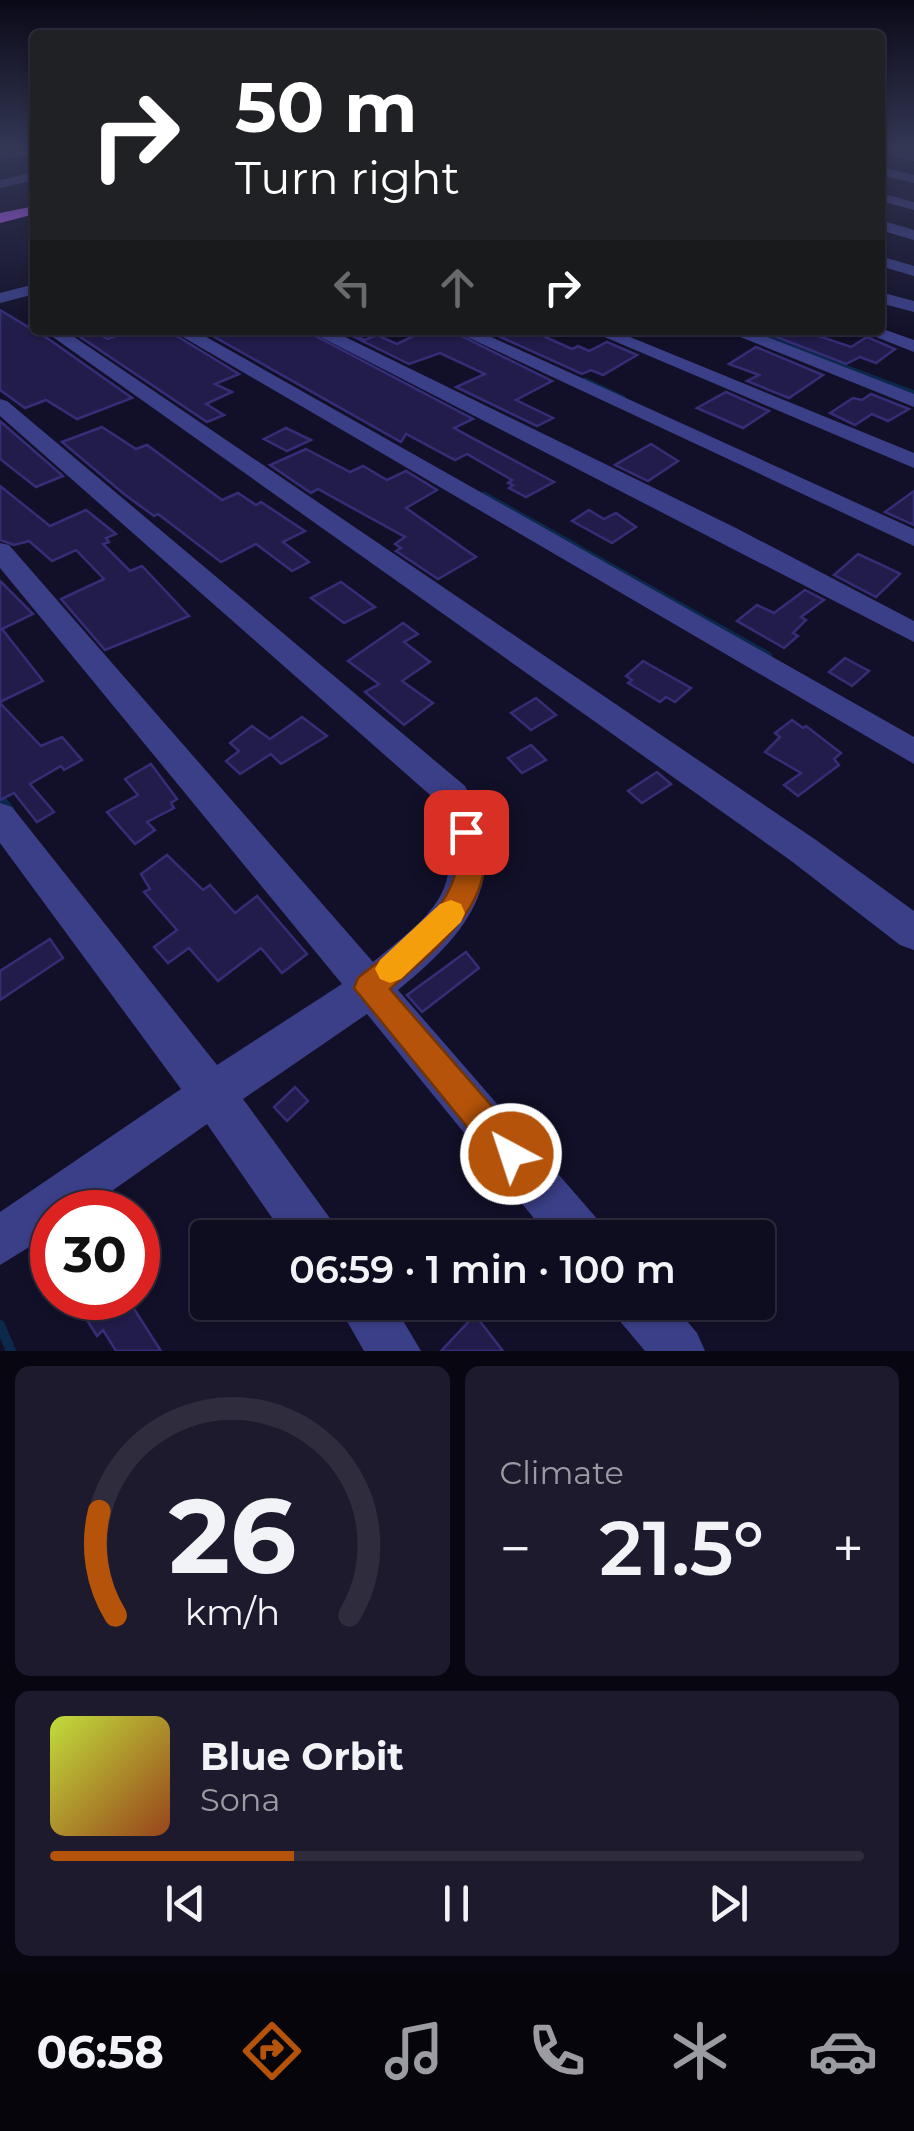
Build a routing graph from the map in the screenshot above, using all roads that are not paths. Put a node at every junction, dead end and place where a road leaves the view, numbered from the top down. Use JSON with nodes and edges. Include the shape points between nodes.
{"nodes":[{"id":1,"x":30,"y":211,"type":"edge"},
{"id":2,"x":0,"y":218,"type":"edge"},
{"id":3,"x":885,"y":226,"type":"edge"},
{"id":4,"x":914,"y":235,"type":"edge"},
{"id":5,"x":885,"y":262,"type":"edge"},
{"id":6,"x":914,"y":271,"type":"edge"},
{"id":7,"x":885,"y":298,"type":"edge"},
{"id":8,"x":914,"y":307,"type":"edge"},
{"id":9,"x":59,"y":335,"type":"edge"},
{"id":10,"x":189,"y":335,"type":"edge"},
{"id":11,"x":326,"y":335,"type":"edge"},
{"id":12,"x":471,"y":335,"type":"edge"},
{"id":13,"x":609,"y":335,"type":"edge"},
{"id":14,"x":745,"y":335,"type":"edge"},
{"id":15,"x":882,"y":335,"type":"edge"},
{"id":16,"x":914,"y":346,"type":"edge"},
{"id":17,"x":914,"y":402,"type":"edge"},
{"id":18,"x":0,"y":406,"type":"edge"},
{"id":19,"x":914,"y":461,"type":"edge"},
{"id":20,"x":914,"y":538,"type":"edge"},
{"id":21,"x":0,"y":551,"type":"edge"},
{"id":22,"x":914,"y":633,"type":"edge"},
{"id":23,"x":914,"y":752,"type":"edge"},
{"id":24,"x":0,"y":817,"type":"edge"},
{"id":25,"x":914,"y":933,"type":"edge"},
{"id":26,"x":369,"y":988,"type":"junction"},
{"id":27,"x":212,"y":1094,"type":"junction"},
{"id":28,"x":301,"y":1220,"type":"edge"},
{"id":29,"x":567,"y":1220,"type":"edge"},
{"id":30,"x":0,"y":1242,"type":"edge"},
{"id":31,"x":374,"y":1320,"type":"edge"},
{"id":32,"x":653,"y":1320,"type":"edge"},
{"id":33,"x":396,"y":1351,"type":"edge"},
{"id":34,"x":679,"y":1351,"type":"edge"}],
"edges":[{"from":1,"to":2,"type":"main road"},
{"from":3,"to":4,"type":"street"},
{"from":5,"to":6,"type":"street"},
{"from":7,"to":8,"type":"street"},
{"from":9,"to":25,"type":"street"},
{"from":10,"to":23,"type":"street"},
{"from":11,"to":22,"type":"street"},
{"from":12,"to":20,"type":"street"},
{"from":13,"to":19,"type":"street"},
{"from":14,"to":17,"type":"street"},
{"from":15,"to":16,"type":"street"},
{"from":18,"to":26,"type":"street","via":[[453,796],[470,867],[460,900]]},
{"from":21,"to":26,"type":"street"},
{"from":24,"to":27,"type":"street"},
{"from":26,"to":27,"type":"street"},
{"from":26,"to":29,"type":"street"},
{"from":27,"to":28,"type":"street"},
{"from":27,"to":30,"type":"street"},
{"from":31,"to":33,"type":"street"},
{"from":32,"to":34,"type":"street"}]}
